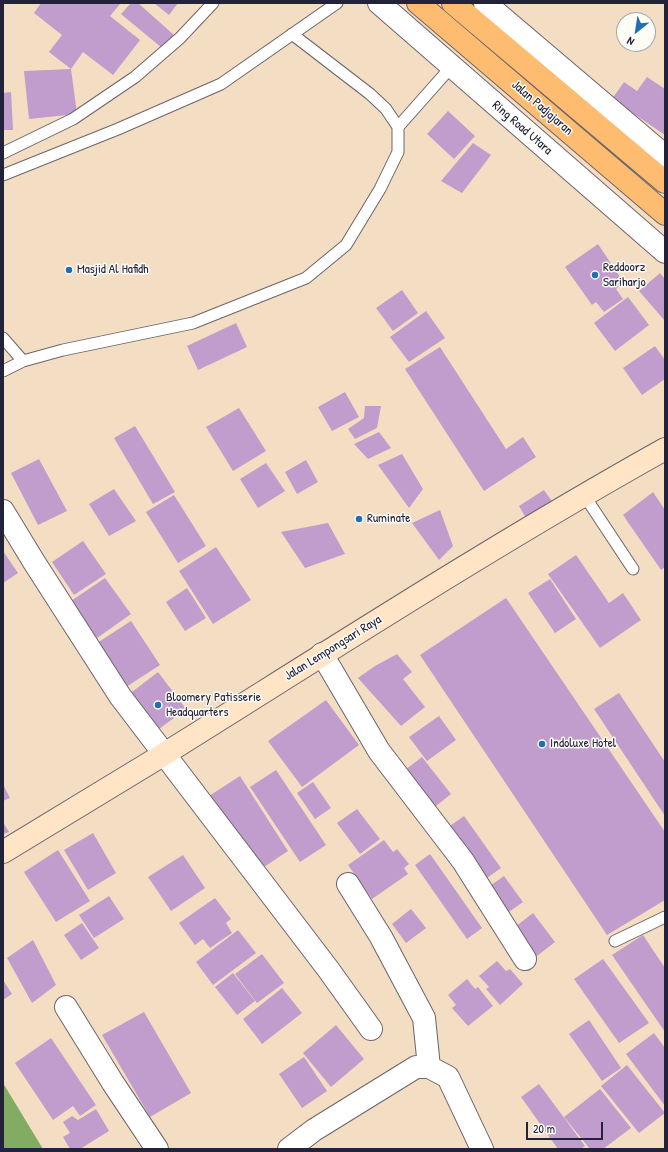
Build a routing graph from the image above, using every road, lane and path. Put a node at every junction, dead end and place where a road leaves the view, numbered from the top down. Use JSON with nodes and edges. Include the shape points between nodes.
{"nodes":[{"id":1,"x":213,"y":3,"type":"edge"},
{"id":2,"x":336,"y":3,"type":"edge"},
{"id":3,"x":379,"y":3,"type":"edge"},
{"id":4,"x":418,"y":3,"type":"edge"},
{"id":5,"x":453,"y":3,"type":"edge"},
{"id":6,"x":486,"y":3,"type":"edge"},
{"id":7,"x":292,"y":34,"type":"junction"},
{"id":8,"x":452,"y":66,"type":"junction"},
{"id":9,"x":398,"y":128,"type":"junction"},
{"id":10,"x":3,"y":153,"type":"edge"},
{"id":11,"x":665,"y":156,"type":"edge"},
{"id":12,"x":3,"y":175,"type":"edge"},
{"id":13,"x":665,"y":182,"type":"edge"},
{"id":14,"x":665,"y":214,"type":"edge"},
{"id":15,"x":665,"y":252,"type":"edge"},
{"id":16,"x":3,"y":338,"type":"edge"},
{"id":17,"x":23,"y":362,"type":"junction"},
{"id":18,"x":3,"y":371,"type":"edge"},
{"id":19,"x":665,"y":450,"type":"edge"},
{"id":20,"x":584,"y":494,"type":"junction"},
{"id":21,"x":3,"y":511,"type":"edge"},
{"id":22,"x":633,"y":569,"type":"dead end"},
{"id":23,"x":322,"y":654,"type":"junction"},
{"id":24,"x":164,"y":754,"type":"junction"},
{"id":25,"x":3,"y":852,"type":"edge"},
{"id":26,"x":348,"y":884,"type":"dead end"},
{"id":27,"x":665,"y":917,"type":"edge"},
{"id":28,"x":615,"y":941,"type":"dead end"},
{"id":29,"x":525,"y":960,"type":"dead end"},
{"id":30,"x":66,"y":1007,"type":"dead end"},
{"id":31,"x":371,"y":1028,"type":"dead end"},
{"id":32,"x":429,"y":1067,"type":"junction"},
{"id":33,"x":157,"y":1149,"type":"edge"},
{"id":34,"x":289,"y":1149,"type":"edge"},
{"id":35,"x":482,"y":1149,"type":"edge"}],
"edges":[{"from":1,"to":10,"type":"lane","via":[[180,38],[135,77],[73,119]]},
{"from":2,"to":7,"type":"lane"},
{"from":3,"to":8,"type":"street","name":"Ring Road Utara"},
{"from":4,"to":14,"type":"highway","name":"Jalan Padjajaran"},
{"from":5,"to":13,"type":"highway","name":"Jalan Padjajaran"},
{"from":6,"to":11,"type":"street"},
{"from":7,"to":9,"type":"lane","via":[[370,94],[386,109]]},
{"from":7,"to":12,"type":"lane","via":[[221,84]]},
{"from":8,"to":9,"type":"lane"},
{"from":8,"to":15,"type":"street","name":"Ring Road Utara"},
{"from":9,"to":17,"type":"lane","via":[[398,152],[380,189],[346,245],[306,278],[192,323],[63,350]]},
{"from":16,"to":17,"type":"lane"},
{"from":17,"to":18,"type":"lane"},
{"from":19,"to":20,"type":"main road","name":"Jalan Lempongsari Raya"},
{"from":20,"to":22,"type":"lane"},
{"from":20,"to":23,"type":"main road","name":"Jalan Lempongsari Raya"},
{"from":21,"to":24,"type":"street","via":[[120,696]]},
{"from":23,"to":24,"type":"main road","name":"Jalan Lempongsari Raya"},
{"from":23,"to":29,"type":"street","via":[[379,751],[463,861]]},
{"from":24,"to":25,"type":"main road","name":"Jalan Lempongsari Raya"},
{"from":24,"to":31,"type":"street"},
{"from":26,"to":32,"type":"street","via":[[381,936],[424,1018]]},
{"from":27,"to":28,"type":"lane"},
{"from":30,"to":33,"type":"street"},
{"from":32,"to":34,"type":"street","via":[[416,1067],[314,1130]]},
{"from":32,"to":35,"type":"street","via":[[448,1077]]}]}
